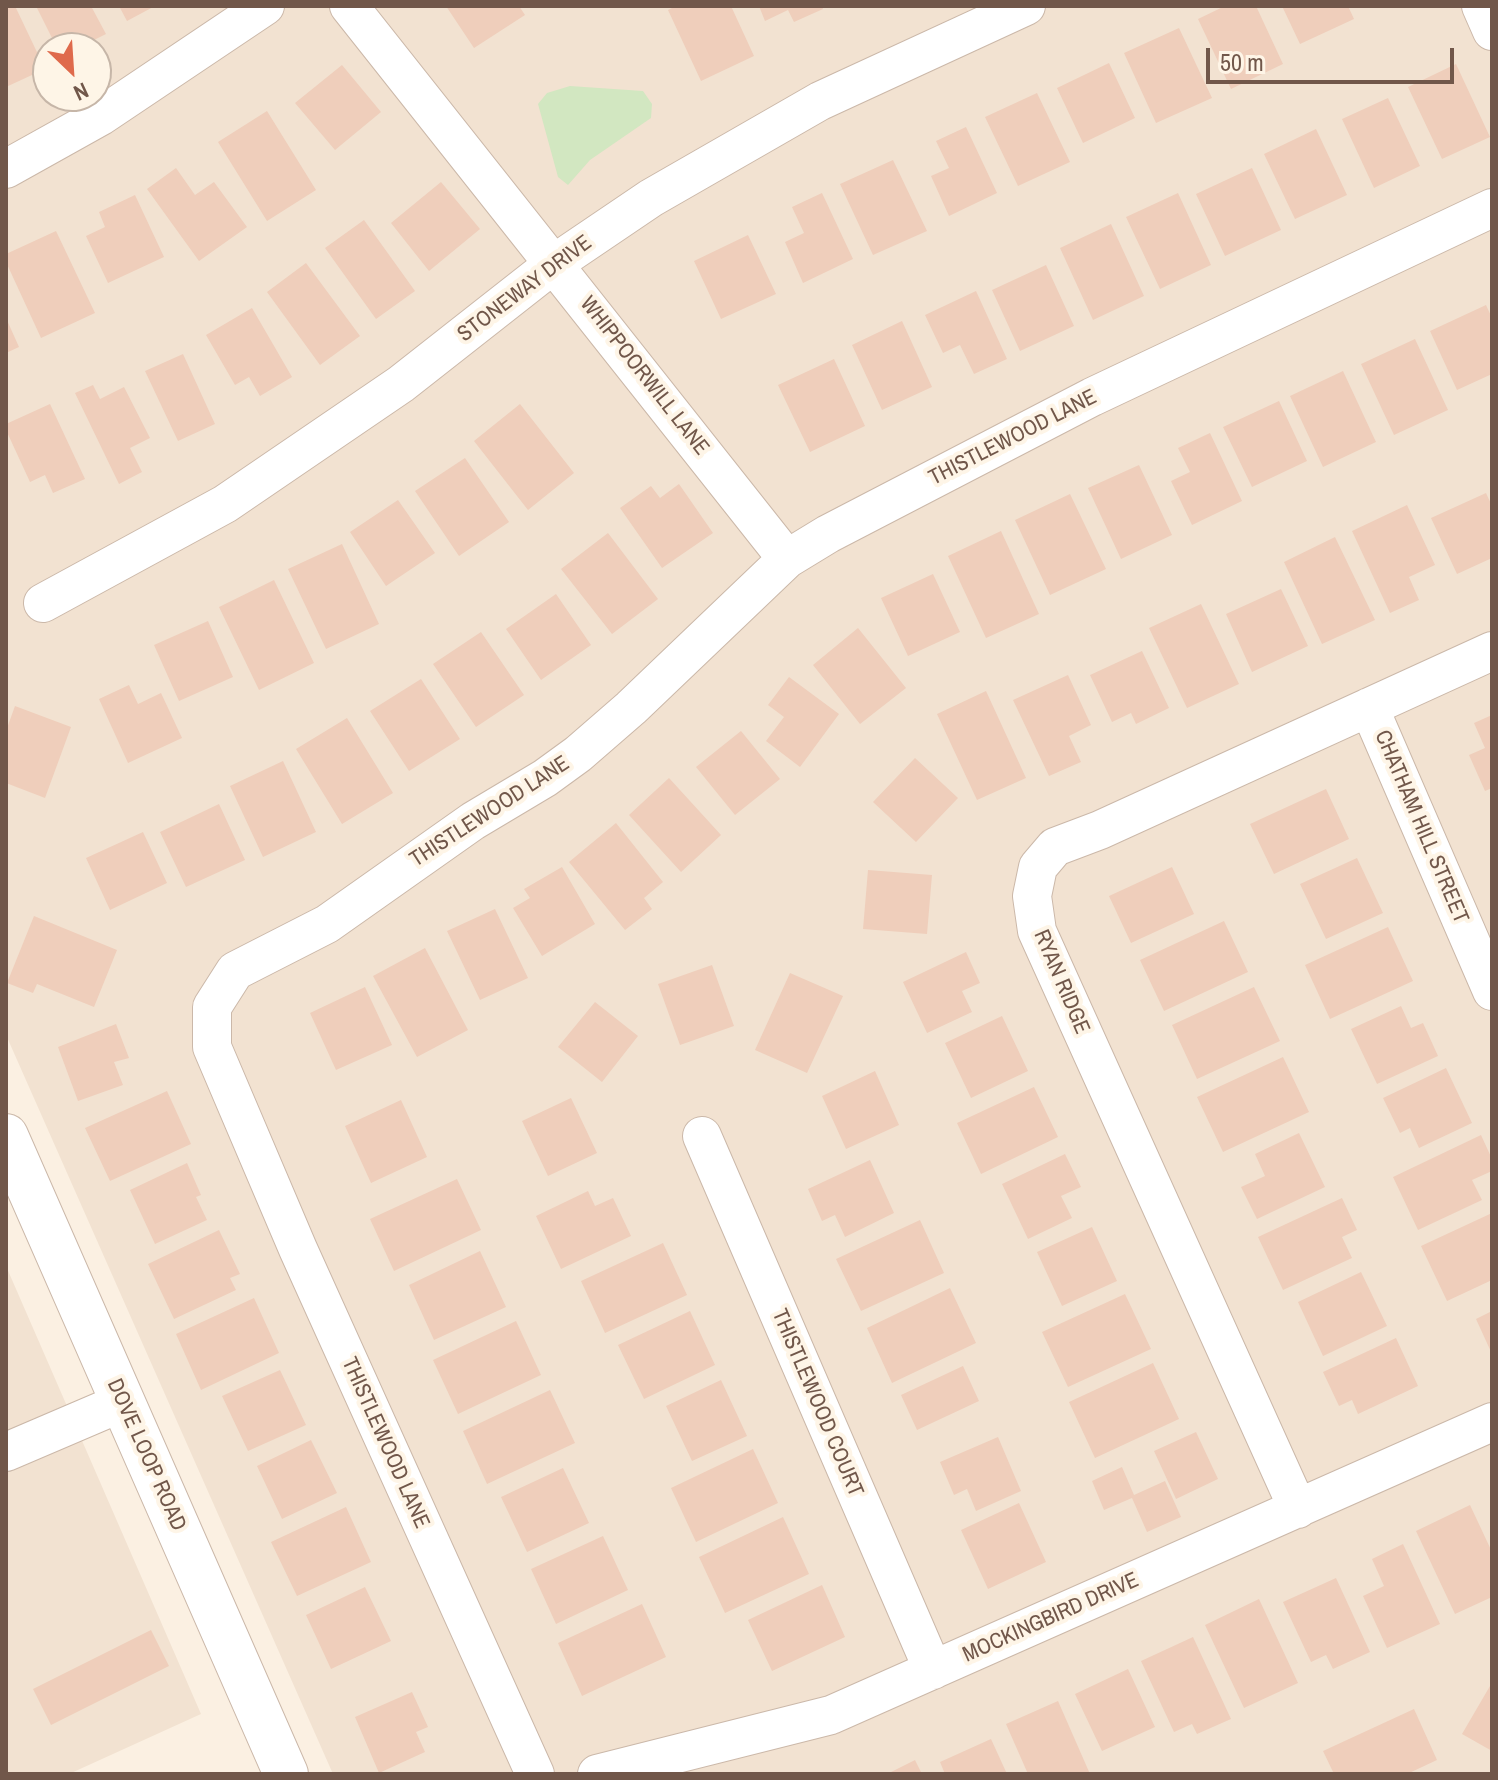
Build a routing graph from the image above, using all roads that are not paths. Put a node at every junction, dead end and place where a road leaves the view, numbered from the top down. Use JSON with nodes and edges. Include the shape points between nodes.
{"nodes":[{"id":1,"x":265,"y":6,"type":"edge"},
{"id":2,"x":349,"y":6,"type":"edge"},
{"id":3,"x":1026,"y":6,"type":"edge"},
{"id":4,"x":1481,"y":6,"type":"edge"},
{"id":5,"x":1492,"y":31,"type":"edge"},
{"id":6,"x":6,"y":169,"type":"edge"},
{"id":7,"x":1492,"y":208,"type":"edge"},
{"id":8,"x":555,"y":263,"type":"junction"},
{"id":9,"x":787,"y":559,"type":"junction"},
{"id":10,"x":43,"y":603,"type":"dead end"},
{"id":11,"x":1492,"y":651,"type":"edge"},
{"id":12,"x":1369,"y":707,"type":"junction"},
{"id":13,"x":1492,"y":991,"type":"edge"},
{"id":14,"x":6,"y":1136,"type":"edge"},
{"id":15,"x":702,"y":1136,"type":"dead end"},
{"id":16,"x":123,"y":1402,"type":"junction"},
{"id":17,"x":1492,"y":1422,"type":"edge"},
{"id":18,"x":6,"y":1452,"type":"edge"},
{"id":19,"x":1298,"y":1509,"type":"junction"},
{"id":20,"x":933,"y":1670,"type":"junction"},
{"id":21,"x":286,"y":1774,"type":"edge"},
{"id":22,"x":535,"y":1774,"type":"edge"},
{"id":23,"x":597,"y":1774,"type":"edge"}],
"edges":[{"from":1,"to":6,"type":"street","via":[[101,116]]},
{"from":2,"to":8,"type":"street","name":"WHIPPOORWILL LANE"},
{"from":3,"to":8,"type":"street","name":"STONEWAY DRIVE","via":[[820,101],[651,198]]},
{"from":4,"to":5,"type":"street"},
{"from":7,"to":9,"type":"street","name":"THISTLEWOOD LANE","via":[[1092,397]]},
{"from":8,"to":9,"type":"street","name":"WHIPPOORWILL LANE"},
{"from":8,"to":10,"type":"street","name":"STONEWAY DRIVE","via":[[401,384],[225,504]]},
{"from":9,"to":22,"type":"street","name":"THISTLEWOOD LANE","via":[[578,754],[327,924],[235,971],[212,1007],[212,1047]]},
{"from":11,"to":12,"type":"street","name":"RYAN RIDGE"},
{"from":12,"to":13,"type":"street","name":"CHATHAM HILL STREET"},
{"from":12,"to":19,"type":"street","name":"RYAN RIDGE","via":[[1055,847],[1038,867],[1032,896],[1037,931]]},
{"from":14,"to":16,"type":"street","name":"DOVE LOOP ROAD"},
{"from":15,"to":20,"type":"street","name":"THISTLEWOOD COURT"},
{"from":16,"to":18,"type":"street"},
{"from":16,"to":21,"type":"street","name":"DOVE LOOP ROAD"},
{"from":17,"to":19,"type":"street","name":"MOCKINGBIRD DRIVE"},
{"from":19,"to":20,"type":"street","name":"MOCKINGBIRD DRIVE"},
{"from":20,"to":23,"type":"street","name":"MOCKINGBIRD DRIVE","via":[[831,1715]]}]}
